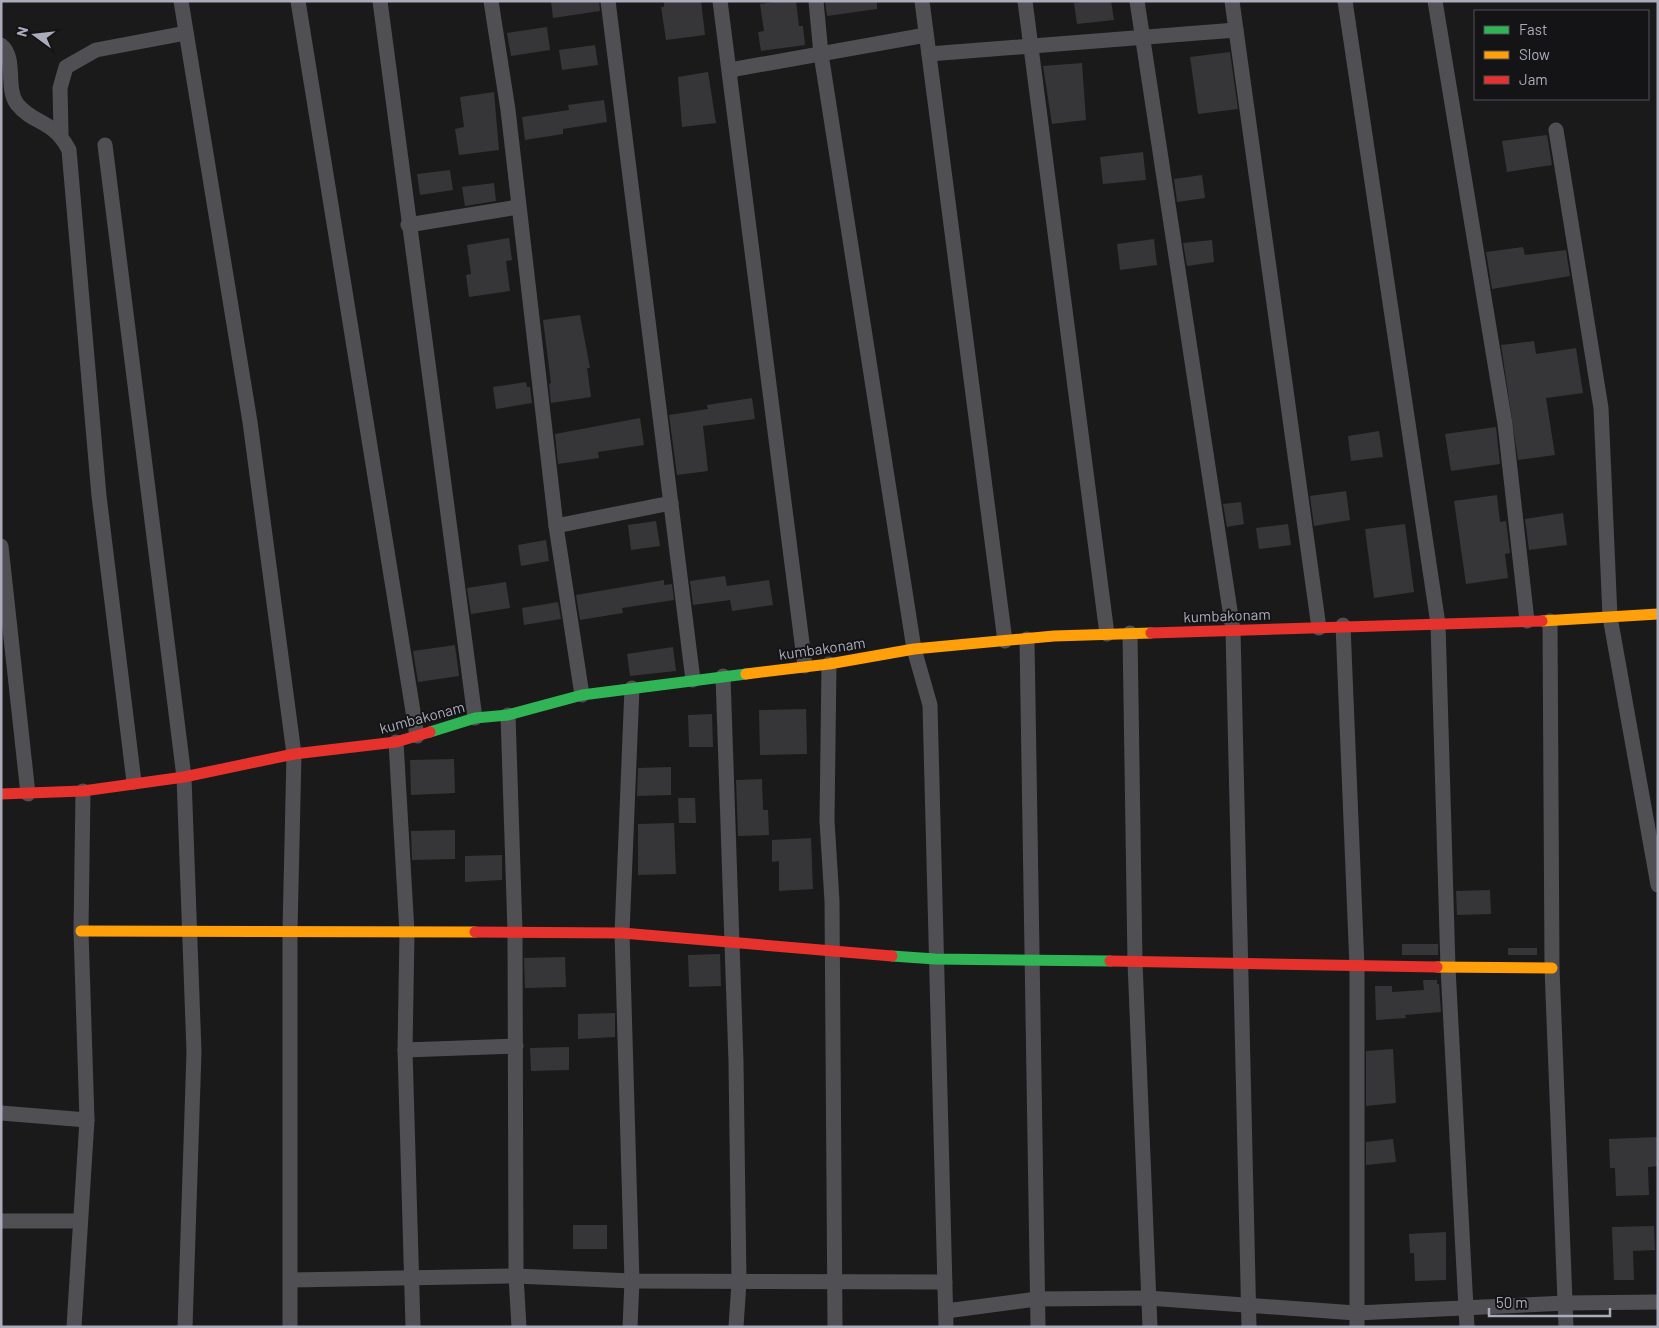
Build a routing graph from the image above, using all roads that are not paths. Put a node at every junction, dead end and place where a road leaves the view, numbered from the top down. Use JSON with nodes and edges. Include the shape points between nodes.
{"nodes":[{"id":1,"x":181,"y":1,"type":"edge"},
{"id":2,"x":298,"y":1,"type":"edge"},
{"id":3,"x":380,"y":1,"type":"edge"},
{"id":4,"x":491,"y":1,"type":"edge"},
{"id":5,"x":608,"y":1,"type":"edge"},
{"id":6,"x":720,"y":1,"type":"edge"},
{"id":7,"x":816,"y":1,"type":"edge"},
{"id":8,"x":922,"y":1,"type":"edge"},
{"id":9,"x":1024,"y":1,"type":"edge"},
{"id":10,"x":1137,"y":1,"type":"edge"},
{"id":11,"x":1232,"y":1,"type":"edge"},
{"id":12,"x":1345,"y":1,"type":"edge"},
{"id":13,"x":1435,"y":1,"type":"edge"},
{"id":14,"x":1236,"y":30,"type":"junction"},
{"id":15,"x":186,"y":33,"type":"junction"},
{"id":16,"x":926,"y":35,"type":"junction"},
{"id":17,"x":1142,"y":39,"type":"junction"},
{"id":18,"x":1,"y":45,"type":"edge"},
{"id":19,"x":1029,"y":46,"type":"junction"},
{"id":20,"x":821,"y":54,"type":"junction"},
{"id":21,"x":930,"y":54,"type":"junction"},
{"id":22,"x":730,"y":70,"type":"junction"},
{"id":23,"x":1556,"y":130,"type":"dead end"},
{"id":24,"x":61,"y":134,"type":"junction"},
{"id":25,"x":105,"y":145,"type":"dead end"},
{"id":26,"x":518,"y":207,"type":"junction"},
{"id":27,"x":408,"y":224,"type":"junction"},
{"id":28,"x":671,"y":503,"type":"junction"},
{"id":29,"x":556,"y":526,"type":"junction"},
{"id":30,"x":1,"y":546,"type":"edge"},
{"id":31,"x":1658,"y":614,"type":"edge"},
{"id":32,"x":1610,"y":617,"type":"junction"},
{"id":33,"x":1550,"y":620,"type":"junction"},
{"id":34,"x":1527,"y":621,"type":"junction"},
{"id":35,"x":1438,"y":624,"type":"junction"},
{"id":36,"x":1343,"y":625,"type":"junction"},
{"id":37,"x":1318,"y":628,"type":"junction"},
{"id":38,"x":1234,"y":630,"type":"junction"},
{"id":39,"x":1130,"y":633,"type":"junction"},
{"id":40,"x":1107,"y":634,"type":"junction"},
{"id":41,"x":1027,"y":639,"type":"junction"},
{"id":42,"x":1006,"y":641,"type":"junction"},
{"id":43,"x":914,"y":649,"type":"junction"},
{"id":44,"x":830,"y":664,"type":"junction"},
{"id":45,"x":805,"y":666,"type":"junction"},
{"id":46,"x":723,"y":676,"type":"junction"},
{"id":47,"x":693,"y":680,"type":"junction"},
{"id":48,"x":632,"y":688,"type":"junction"},
{"id":49,"x":582,"y":695,"type":"junction"},
{"id":50,"x":508,"y":715,"type":"junction"},
{"id":51,"x":474,"y":718,"type":"junction"},
{"id":52,"x":417,"y":736,"type":"junction"},
{"id":53,"x":396,"y":742,"type":"junction"},
{"id":54,"x":294,"y":754,"type":"junction"},
{"id":55,"x":184,"y":777,"type":"junction"},
{"id":56,"x":134,"y":782,"type":"junction"},
{"id":57,"x":83,"y":791,"type":"junction"},
{"id":58,"x":1,"y":794,"type":"edge"},
{"id":59,"x":28,"y":794,"type":"junction"},
{"id":60,"x":1658,"y":885,"type":"edge"},
{"id":61,"x":190,"y":930,"type":"junction"},
{"id":62,"x":81,"y":931,"type":"junction"},
{"id":63,"x":290,"y":931,"type":"junction"},
{"id":64,"x":515,"y":931,"type":"junction"},
{"id":65,"x":407,"y":932,"type":"junction"},
{"id":66,"x":622,"y":933,"type":"junction"},
{"id":67,"x":734,"y":942,"type":"junction"},
{"id":68,"x":833,"y":952,"type":"junction"},
{"id":69,"x":935,"y":959,"type":"junction"},
{"id":70,"x":1031,"y":959,"type":"junction"},
{"id":71,"x":1135,"y":962,"type":"junction"},
{"id":72,"x":1241,"y":963,"type":"junction"},
{"id":73,"x":1357,"y":967,"type":"junction"},
{"id":74,"x":1448,"y":968,"type":"junction"},
{"id":75,"x":1552,"y":968,"type":"junction"},
{"id":76,"x":516,"y":1046,"type":"junction"},
{"id":77,"x":405,"y":1050,"type":"junction"},
{"id":78,"x":1,"y":1113,"type":"edge"},
{"id":79,"x":87,"y":1120,"type":"junction"},
{"id":80,"x":1,"y":1221,"type":"edge"},
{"id":81,"x":80,"y":1221,"type":"junction"},
{"id":82,"x":516,"y":1276,"type":"junction"},
{"id":83,"x":411,"y":1277,"type":"junction"},
{"id":84,"x":291,"y":1280,"type":"junction"},
{"id":85,"x":632,"y":1281,"type":"junction"},
{"id":86,"x":739,"y":1282,"type":"junction"},
{"id":87,"x":833,"y":1282,"type":"junction"},
{"id":88,"x":945,"y":1282,"type":"junction"},
{"id":89,"x":1148,"y":1298,"type":"junction"},
{"id":90,"x":1037,"y":1299,"type":"junction"},
{"id":91,"x":1658,"y":1302,"type":"edge"},
{"id":92,"x":1566,"y":1303,"type":"junction"},
{"id":93,"x":1248,"y":1306,"type":"junction"},
{"id":94,"x":1468,"y":1308,"type":"junction"},
{"id":95,"x":946,"y":1311,"type":"junction"},
{"id":96,"x":1356,"y":1320,"type":"edge"},
{"id":97,"x":74,"y":1327,"type":"edge"},
{"id":98,"x":185,"y":1327,"type":"edge"},
{"id":99,"x":290,"y":1327,"type":"edge"},
{"id":100,"x":413,"y":1327,"type":"edge"},
{"id":101,"x":519,"y":1327,"type":"edge"},
{"id":102,"x":630,"y":1327,"type":"edge"},
{"id":103,"x":736,"y":1327,"type":"edge"},
{"id":104,"x":835,"y":1327,"type":"edge"},
{"id":105,"x":946,"y":1327,"type":"edge"},
{"id":106,"x":1038,"y":1327,"type":"edge"},
{"id":107,"x":1150,"y":1327,"type":"edge"},
{"id":108,"x":1249,"y":1327,"type":"edge"},
{"id":109,"x":1467,"y":1327,"type":"edge"},
{"id":110,"x":1566,"y":1327,"type":"edge"}],
"edges":[{"from":1,"to":15,"type":"street"},
{"from":2,"to":52,"type":"street"},
{"from":3,"to":27,"type":"street"},
{"from":4,"to":26,"type":"street","via":[[508,110]]},
{"from":5,"to":28,"type":"street"},
{"from":6,"to":22,"type":"street"},
{"from":7,"to":20,"type":"street"},
{"from":8,"to":16,"type":"street"},
{"from":9,"to":19,"type":"street"},
{"from":10,"to":17,"type":"street"},
{"from":11,"to":14,"type":"street"},
{"from":12,"to":35,"type":"street"},
{"from":13,"to":34,"type":"street","via":[[1505,424]]},
{"from":14,"to":17,"type":"street"},
{"from":14,"to":37,"type":"street"},
{"from":15,"to":24,"type":"street","via":[[96,50],[66,67],[60,88]]},
{"from":15,"to":54,"type":"street","via":[[250,422]]},
{"from":16,"to":20,"type":"street"},
{"from":16,"to":21,"type":"street"},
{"from":17,"to":19,"type":"street"},
{"from":17,"to":38,"type":"street"},
{"from":18,"to":24,"type":"street","via":[[9,60],[11,89],[17,103]]},
{"from":19,"to":21,"type":"street"},
{"from":19,"to":40,"type":"street"},
{"from":20,"to":22,"type":"street"},
{"from":20,"to":43,"type":"street"},
{"from":21,"to":42,"type":"street"},
{"from":22,"to":45,"type":"street"},
{"from":23,"to":32,"type":"street","via":[[1601,408]]},
{"from":24,"to":56,"type":"street","via":[[69,150],[99,496]]},
{"from":25,"to":55,"type":"street"},
{"from":26,"to":27,"type":"street"},
{"from":26,"to":29,"type":"street"},
{"from":27,"to":51,"type":"street"},
{"from":28,"to":29,"type":"street"},
{"from":28,"to":47,"type":"street"},
{"from":29,"to":49,"type":"street"},
{"from":30,"to":59,"type":"street"},
{"from":31,"to":32,"type":"street","name":"kumbakonam"},
{"from":32,"to":33,"type":"street","name":"kumbakonam"},
{"from":32,"to":60,"type":"street"},
{"from":33,"to":34,"type":"street","name":"kumbakonam"},
{"from":33,"to":75,"type":"street"},
{"from":34,"to":35,"type":"street","name":"kumbakonam"},
{"from":35,"to":36,"type":"street","name":"kumbakonam"},
{"from":35,"to":74,"type":"street"},
{"from":36,"to":37,"type":"street","name":"kumbakonam"},
{"from":36,"to":73,"type":"street"},
{"from":37,"to":38,"type":"street","name":"kumbakonam"},
{"from":38,"to":39,"type":"street","name":"kumbakonam"},
{"from":38,"to":72,"type":"street"},
{"from":39,"to":40,"type":"street","name":"kumbakonam"},
{"from":39,"to":71,"type":"street"},
{"from":40,"to":41,"type":"street","name":"kumbakonam"},
{"from":41,"to":42,"type":"street","name":"kumbakonam"},
{"from":41,"to":70,"type":"street"},
{"from":42,"to":43,"type":"street","name":"kumbakonam"},
{"from":43,"to":44,"type":"street","name":"kumbakonam"},
{"from":43,"to":69,"type":"street","via":[[930,704]]},
{"from":44,"to":45,"type":"street","name":"kumbakonam"},
{"from":44,"to":68,"type":"street","via":[[827,821]]},
{"from":45,"to":46,"type":"street","name":"kumbakonam"},
{"from":46,"to":47,"type":"street","name":"kumbakonam"},
{"from":46,"to":67,"type":"street"},
{"from":47,"to":48,"type":"street","name":"kumbakonam"},
{"from":48,"to":49,"type":"street","name":"kumbakonam"},
{"from":48,"to":66,"type":"street"},
{"from":49,"to":50,"type":"street","name":"kumbakonam"},
{"from":50,"to":51,"type":"street","name":"kumbakonam"},
{"from":50,"to":64,"type":"street"},
{"from":51,"to":52,"type":"street","name":"kumbakonam"},
{"from":52,"to":53,"type":"street","name":"kumbakonam"},
{"from":53,"to":54,"type":"street","name":"kumbakonam"},
{"from":53,"to":65,"type":"street"},
{"from":54,"to":55,"type":"street","name":"kumbakonam"},
{"from":54,"to":63,"type":"street"},
{"from":55,"to":56,"type":"street","name":"kumbakonam"},
{"from":55,"to":61,"type":"street"},
{"from":56,"to":57,"type":"street","name":"kumbakonam"},
{"from":57,"to":59,"type":"street","name":"kumbakonam"},
{"from":57,"to":62,"type":"street"},
{"from":58,"to":59,"type":"street","name":"kumbakonam"},
{"from":61,"to":62,"type":"street"},
{"from":61,"to":63,"type":"street"},
{"from":61,"to":98,"type":"street","via":[[194,1052]]},
{"from":62,"to":79,"type":"street"},
{"from":63,"to":65,"type":"street"},
{"from":63,"to":84,"type":"street"},
{"from":64,"to":65,"type":"street"},
{"from":64,"to":66,"type":"street"},
{"from":64,"to":76,"type":"street"},
{"from":65,"to":77,"type":"street"},
{"from":66,"to":67,"type":"street"},
{"from":66,"to":85,"type":"street"},
{"from":67,"to":68,"type":"street"},
{"from":67,"to":86,"type":"street"},
{"from":68,"to":69,"type":"street"},
{"from":68,"to":87,"type":"street"},
{"from":69,"to":70,"type":"street"},
{"from":69,"to":88,"type":"street"},
{"from":70,"to":71,"type":"street"},
{"from":70,"to":90,"type":"street"},
{"from":71,"to":72,"type":"street"},
{"from":71,"to":89,"type":"street"},
{"from":72,"to":73,"type":"street"},
{"from":72,"to":93,"type":"street"},
{"from":73,"to":74,"type":"street"},
{"from":73,"to":96,"type":"street"},
{"from":74,"to":75,"type":"street"},
{"from":74,"to":94,"type":"street"},
{"from":75,"to":92,"type":"street"},
{"from":76,"to":77,"type":"street"},
{"from":76,"to":82,"type":"street"},
{"from":77,"to":83,"type":"street"},
{"from":78,"to":79,"type":"street"},
{"from":79,"to":81,"type":"street"},
{"from":80,"to":81,"type":"street"},
{"from":81,"to":97,"type":"street"},
{"from":82,"to":83,"type":"street"},
{"from":82,"to":85,"type":"street"},
{"from":82,"to":101,"type":"street"},
{"from":83,"to":84,"type":"street"},
{"from":83,"to":100,"type":"street"},
{"from":84,"to":99,"type":"street"},
{"from":85,"to":86,"type":"street"},
{"from":85,"to":102,"type":"street"},
{"from":86,"to":87,"type":"street"},
{"from":86,"to":103,"type":"street"},
{"from":87,"to":88,"type":"street"},
{"from":87,"to":104,"type":"street"},
{"from":88,"to":95,"type":"street"},
{"from":89,"to":90,"type":"street"},
{"from":89,"to":93,"type":"street"},
{"from":89,"to":107,"type":"street"},
{"from":90,"to":95,"type":"street"},
{"from":90,"to":106,"type":"street"},
{"from":91,"to":92,"type":"street"},
{"from":92,"to":94,"type":"street"},
{"from":92,"to":110,"type":"street"},
{"from":93,"to":96,"type":"street"},
{"from":93,"to":108,"type":"street"},
{"from":94,"to":96,"type":"street"},
{"from":94,"to":109,"type":"street"},
{"from":95,"to":105,"type":"street"}]}
